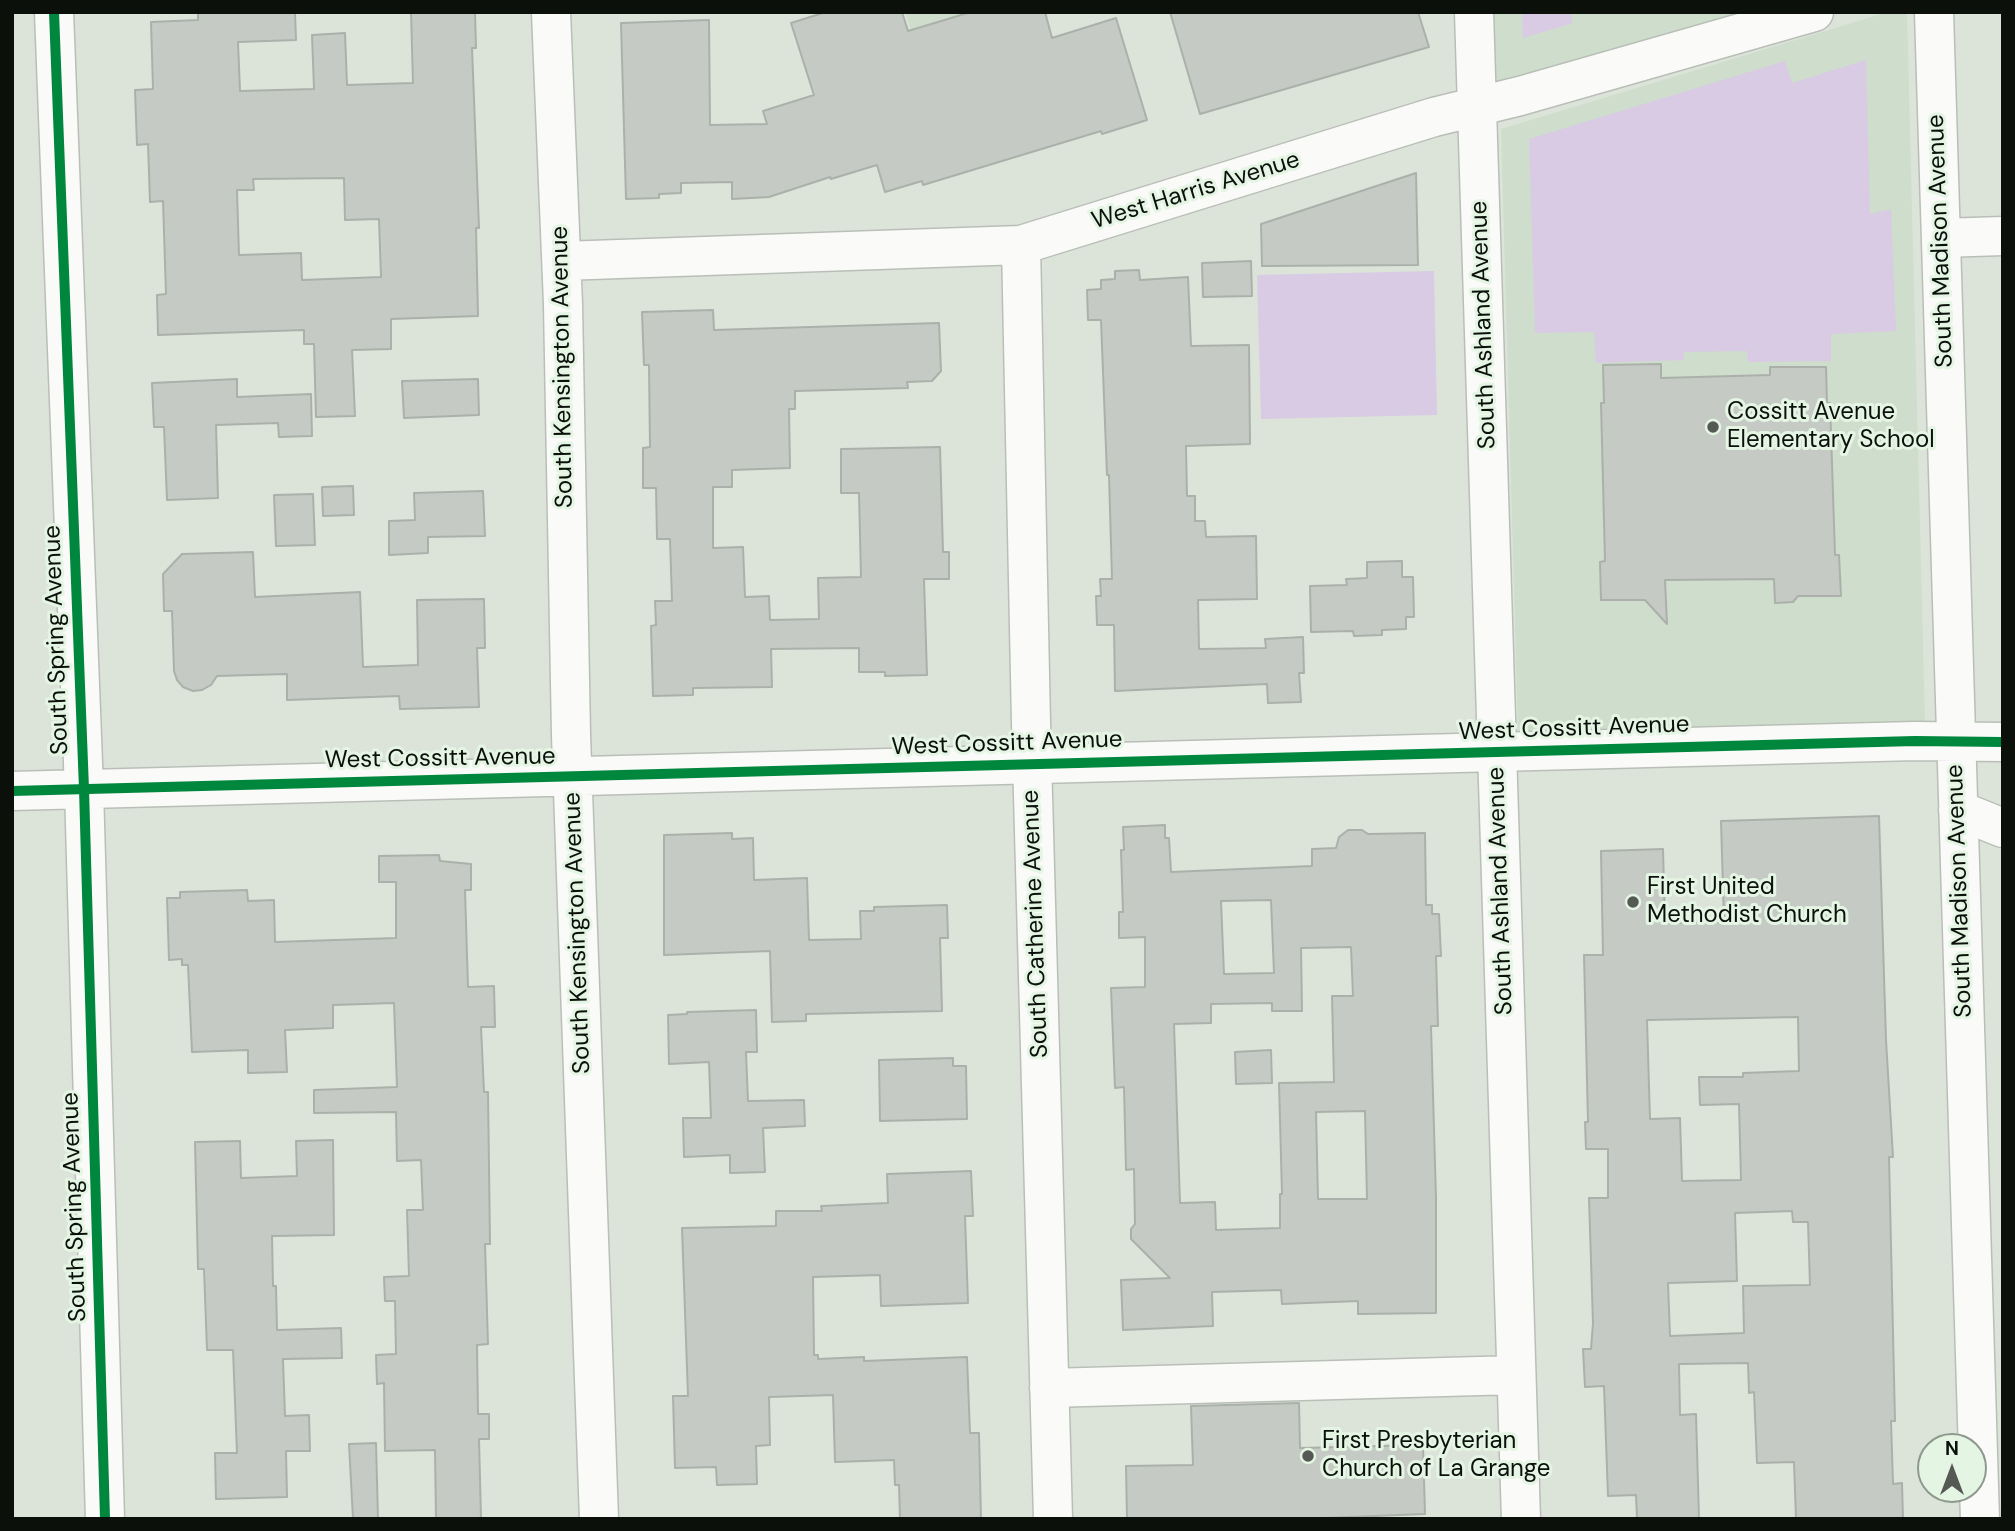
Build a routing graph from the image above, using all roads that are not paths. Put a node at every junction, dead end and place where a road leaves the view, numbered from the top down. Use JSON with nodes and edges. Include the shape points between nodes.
{"nodes":[{"id":1,"x":54,"y":12,"type":"edge"},
{"id":2,"x":551,"y":12,"type":"edge"},
{"id":3,"x":1474,"y":12,"type":"edge"},
{"id":4,"x":1814,"y":12,"type":"edge"},
{"id":5,"x":1934,"y":12,"type":"edge"},
{"id":6,"x":1477,"y":107,"type":"junction"},
{"id":7,"x":2003,"y":236,"type":"edge"},
{"id":8,"x":1941,"y":238,"type":"junction"},
{"id":9,"x":1021,"y":246,"type":"junction"},
{"id":10,"x":562,"y":261,"type":"junction"},
{"id":11,"x":1956,"y":741,"type":"junction"},
{"id":12,"x":2003,"y":743,"type":"edge"},
{"id":13,"x":1497,"y":752,"type":"junction"},
{"id":14,"x":1032,"y":764,"type":"junction"},
{"id":15,"x":572,"y":777,"type":"junction"},
{"id":16,"x":84,"y":789,"type":"junction"},
{"id":17,"x":12,"y":791,"type":"edge"},
{"id":18,"x":1958,"y":810,"type":"junction"},
{"id":19,"x":2003,"y":828,"type":"edge"},
{"id":20,"x":1516,"y":1375,"type":"junction"},
{"id":21,"x":1049,"y":1388,"type":"junction"},
{"id":22,"x":104,"y":1519,"type":"edge"},
{"id":23,"x":599,"y":1519,"type":"edge"},
{"id":24,"x":1053,"y":1519,"type":"edge"},
{"id":25,"x":1521,"y":1519,"type":"edge"},
{"id":26,"x":1980,"y":1519,"type":"edge"}],
"edges":[{"from":1,"to":16,"type":"street","name":"South Spring Avenue"},
{"from":2,"to":10,"type":"street","name":"South Kensington Avenue"},
{"from":3,"to":6,"type":"street","name":"South Ashland Avenue"},
{"from":4,"to":6,"type":"street","name":"West Harris Avenue"},
{"from":5,"to":8,"type":"street","name":"South Madison Avenue"},
{"from":6,"to":9,"type":"street","name":"West Harris Avenue"},
{"from":6,"to":13,"type":"street","name":"South Ashland Avenue"},
{"from":7,"to":8,"type":"street"},
{"from":8,"to":11,"type":"street","name":"South Madison Avenue"},
{"from":9,"to":10,"type":"street","name":"West Harris Avenue"},
{"from":9,"to":14,"type":"street","name":"South Catherine Avenue"},
{"from":10,"to":15,"type":"street","name":"South Kensington Avenue"},
{"from":11,"to":12,"type":"street","name":"West Cossitt Avenue"},
{"from":11,"to":13,"type":"street","name":"West Cossitt Avenue"},
{"from":11,"to":18,"type":"street","name":"South Madison Avenue"},
{"from":13,"to":14,"type":"street","name":"West Cossitt Avenue"},
{"from":13,"to":20,"type":"street","name":"South Ashland Avenue"},
{"from":14,"to":15,"type":"street","name":"West Cossitt Avenue"},
{"from":14,"to":21,"type":"street","name":"South Catherine Avenue"},
{"from":15,"to":16,"type":"street","name":"West Cossitt Avenue"},
{"from":15,"to":23,"type":"street","name":"South Kensington Avenue"},
{"from":16,"to":17,"type":"street","name":"West Cossitt Avenue"},
{"from":16,"to":22,"type":"street","name":"South Spring Avenue"},
{"from":18,"to":19,"type":"street"},
{"from":18,"to":26,"type":"street","name":"South Madison Avenue"},
{"from":20,"to":21,"type":"street"},
{"from":20,"to":25,"type":"street","name":"South Ashland Avenue"},
{"from":21,"to":24,"type":"street","name":"South Catherine Avenue"}]}
